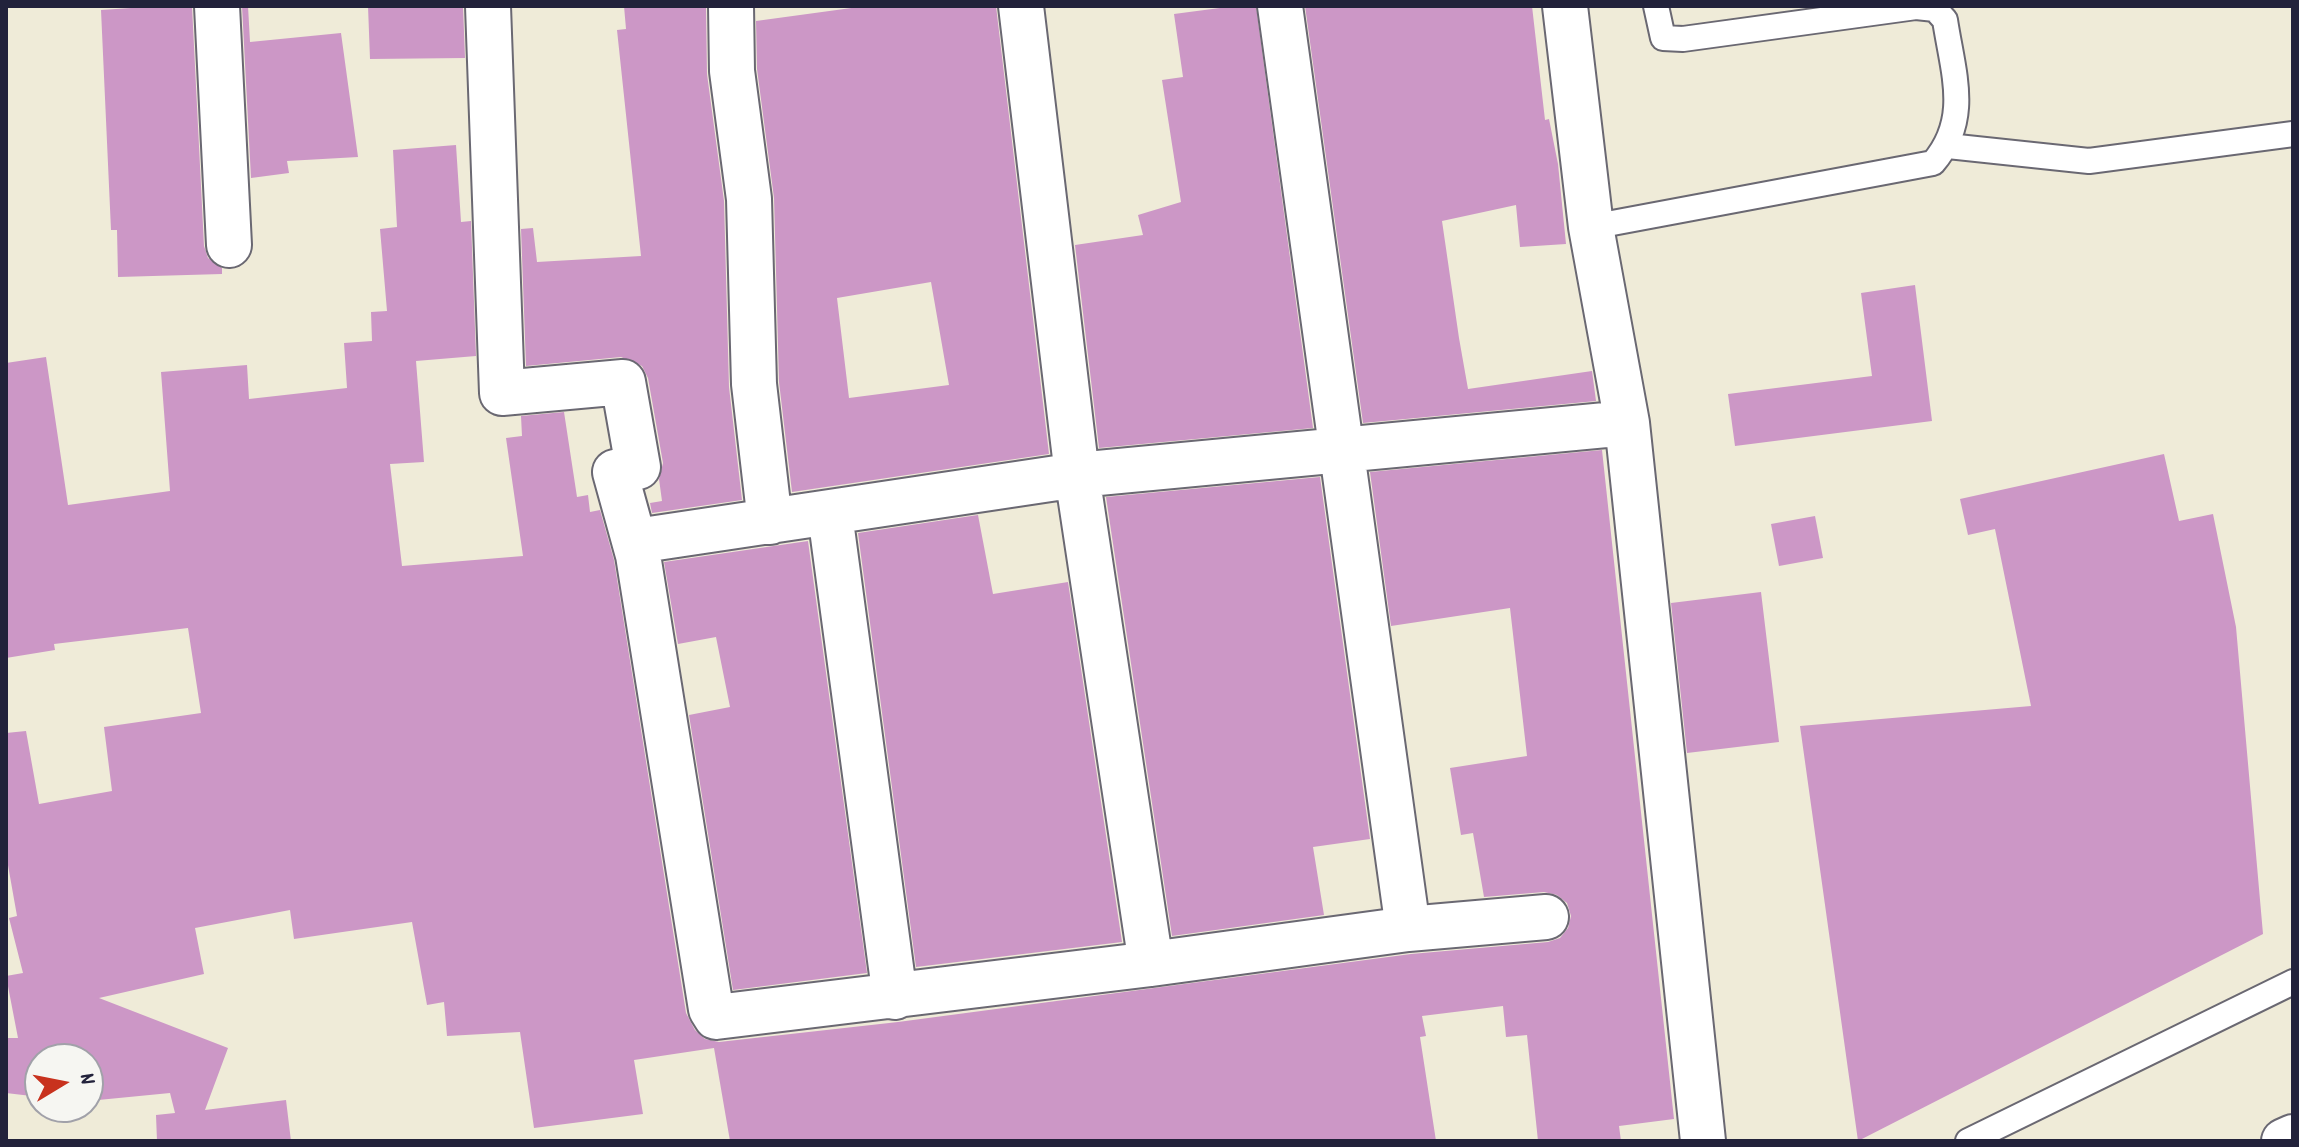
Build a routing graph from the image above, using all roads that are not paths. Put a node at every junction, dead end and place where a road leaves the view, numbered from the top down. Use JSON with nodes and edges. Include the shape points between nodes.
{"nodes":[{"id":1,"x":217,"y":6,"type":"edge"},
{"id":2,"x":488,"y":6,"type":"edge"},
{"id":3,"x":731,"y":6,"type":"edge"},
{"id":4,"x":1021,"y":6,"type":"edge"},
{"id":5,"x":1280,"y":6,"type":"edge"},
{"id":6,"x":1565,"y":6,"type":"edge"},
{"id":7,"x":1656,"y":6,"type":"edge"},
{"id":8,"x":2293,"y":134,"type":"edge"},
{"id":9,"x":1948,"y":146,"type":"junction"},
{"id":10,"x":1591,"y":227,"type":"junction"},
{"id":11,"x":229,"y":245,"type":"dead end"},
{"id":12,"x":1627,"y":423,"type":"junction"},
{"id":13,"x":1339,"y":450,"type":"junction"},
{"id":14,"x":1077,"y":475,"type":"junction"},
{"id":15,"x":830,"y":514,"type":"junction"},
{"id":16,"x":770,"y":522,"type":"junction"},
{"id":17,"x":638,"y":555,"type":"junction"},
{"id":18,"x":1546,"y":917,"type":"dead end"},
{"id":19,"x":1408,"y":929,"type":"junction"},
{"id":20,"x":1151,"y":964,"type":"junction"},
{"id":21,"x":2293,"y":982,"type":"edge"},
{"id":22,"x":895,"y":997,"type":"junction"},
{"id":23,"x":2293,"y":1137,"type":"edge"},
{"id":24,"x":1703,"y":1141,"type":"edge"},
{"id":25,"x":1968,"y":1141,"type":"edge"},
{"id":26,"x":2284,"y":1141,"type":"edge"}],
"edges":[{"from":1,"to":11,"type":"street"},
{"from":2,"to":17,"type":"street","via":[[502,393],[623,382],[638,467],[615,472]]},
{"from":3,"to":16,"type":"street","via":[[732,71],[749,199],[754,384]]},
{"from":4,"to":14,"type":"street"},
{"from":5,"to":13,"type":"street"},
{"from":6,"to":10,"type":"street"},
{"from":7,"to":9,"type":"lane","via":[[1663,38],[1683,39],[1916,7],[1935,9],[1945,20],[1959,111]]},
{"from":8,"to":9,"type":"lane","via":[[2089,161]]},
{"from":9,"to":10,"type":"lane","via":[[1933,163]]},
{"from":10,"to":12,"type":"street"},
{"from":12,"to":13,"type":"street"},
{"from":12,"to":24,"type":"street"},
{"from":13,"to":14,"type":"street"},
{"from":13,"to":19,"type":"street"},
{"from":14,"to":15,"type":"street"},
{"from":14,"to":20,"type":"street"},
{"from":15,"to":16,"type":"street"},
{"from":15,"to":22,"type":"street"},
{"from":16,"to":17,"type":"street","via":[[643,540]]},
{"from":17,"to":22,"type":"street","via":[[711,1009],[716,1017],[728,1017]]},
{"from":18,"to":19,"type":"street"},
{"from":19,"to":20,"type":"street"},
{"from":20,"to":22,"type":"street"},
{"from":21,"to":25,"type":"lane"},
{"from":23,"to":26,"type":"street"}]}
